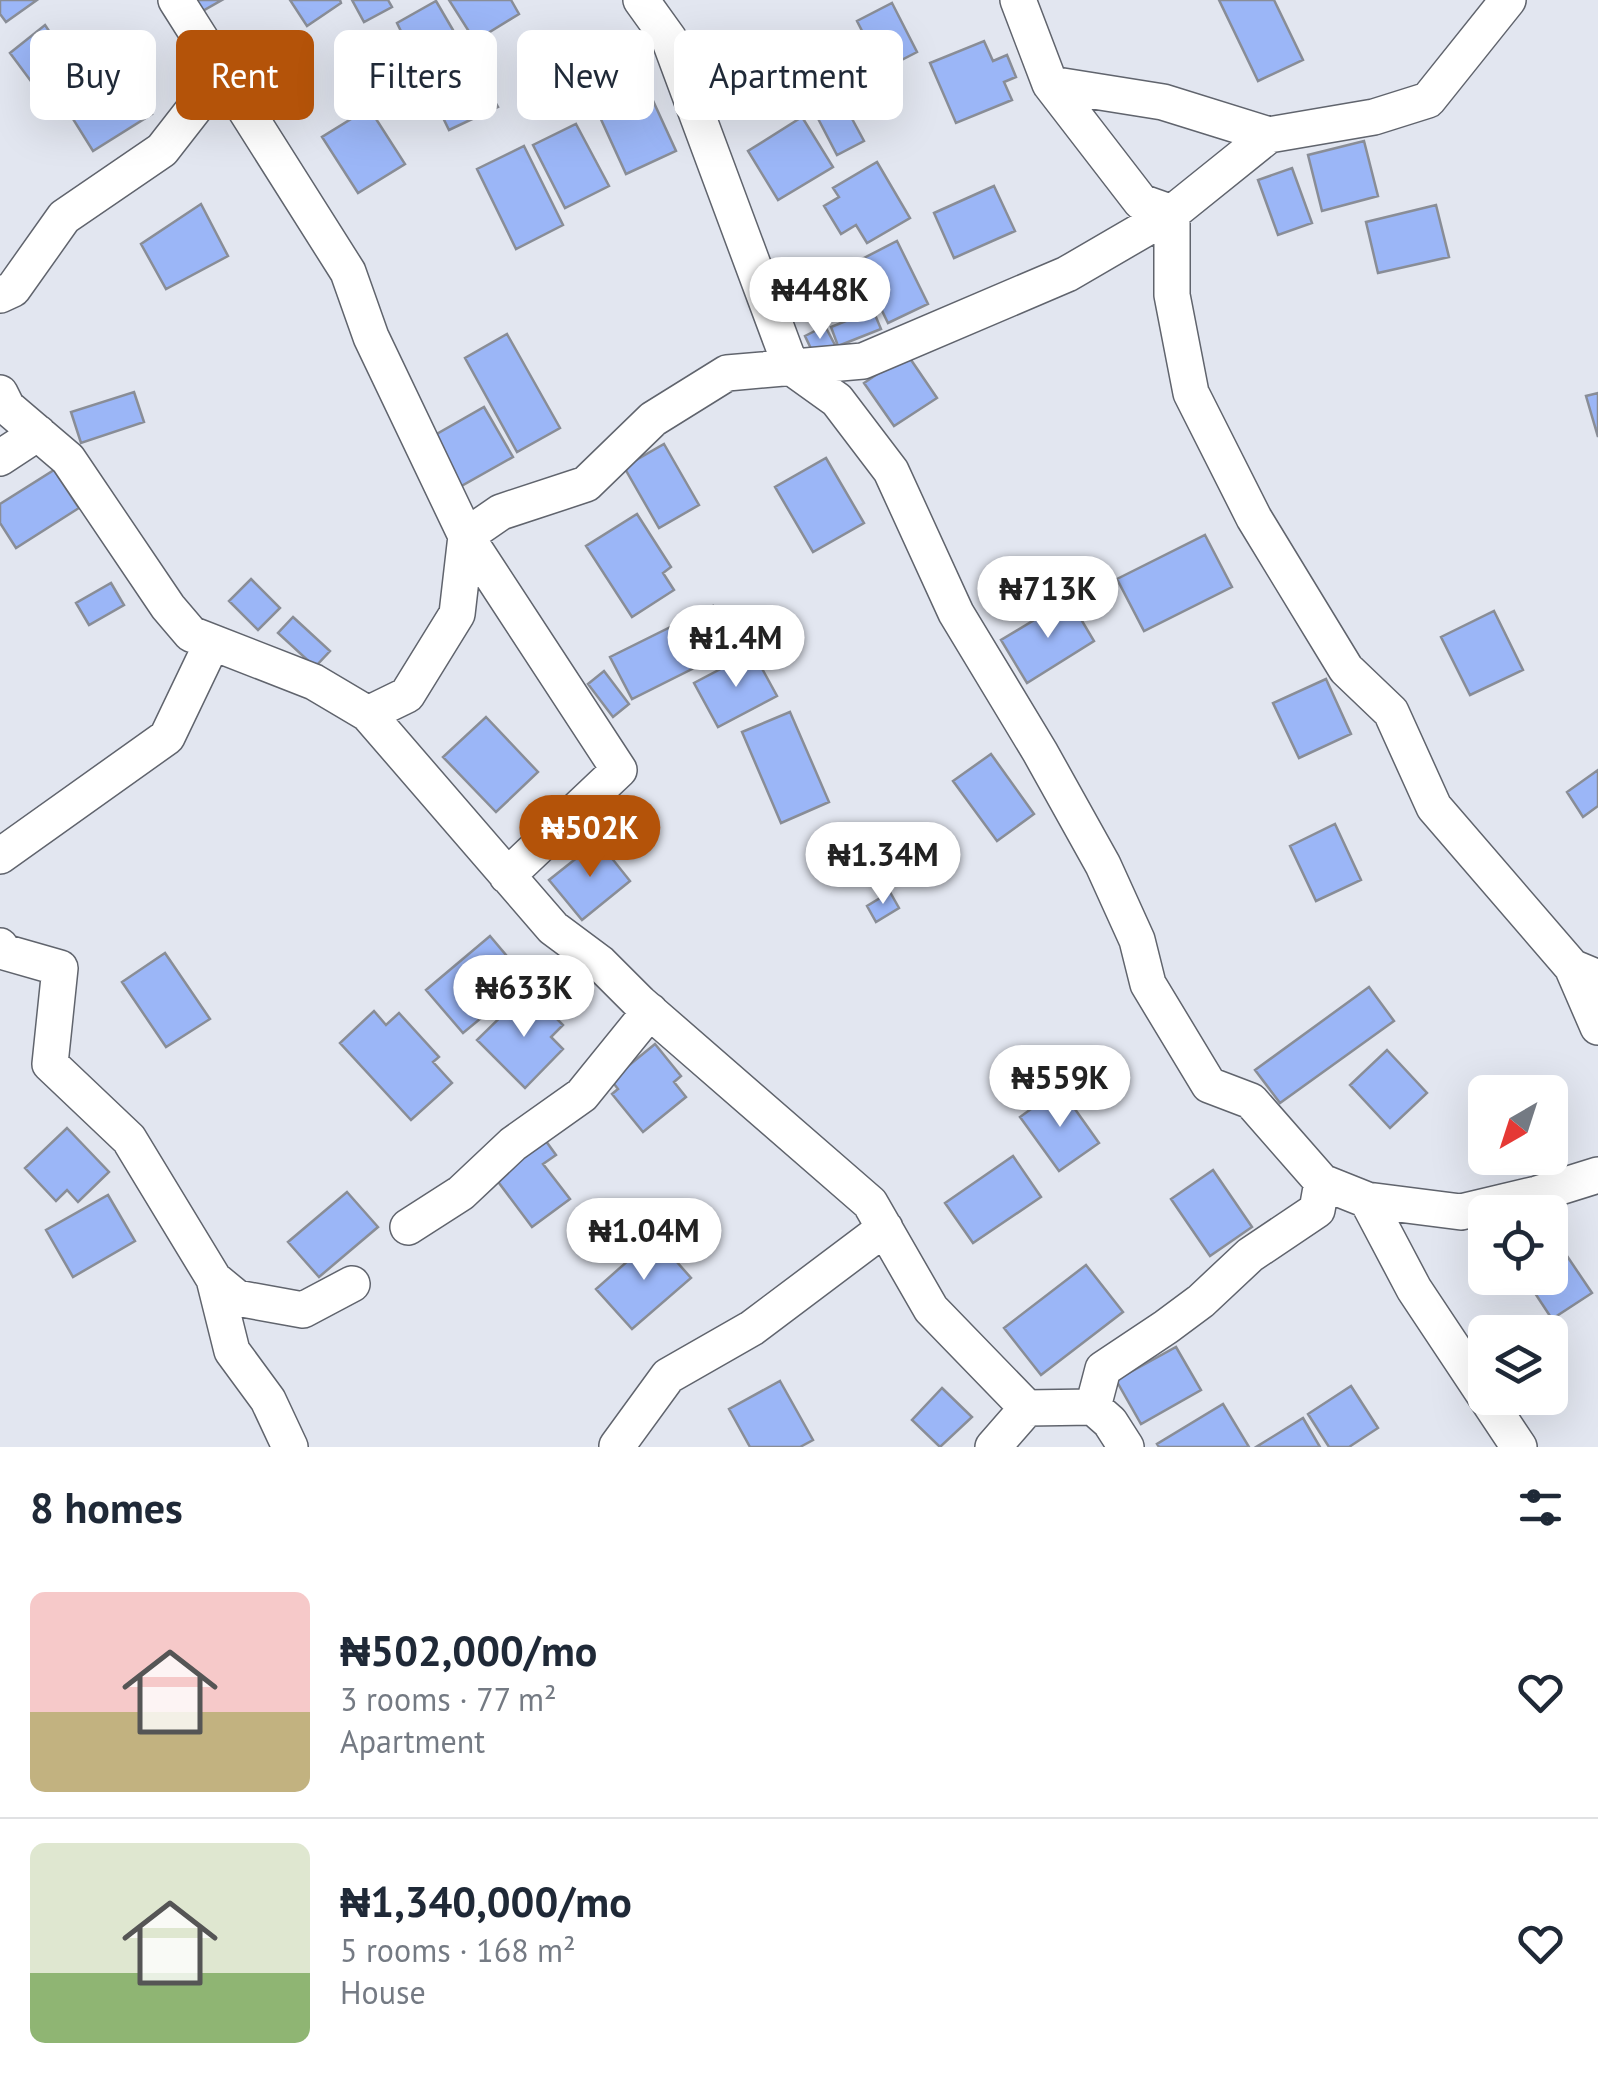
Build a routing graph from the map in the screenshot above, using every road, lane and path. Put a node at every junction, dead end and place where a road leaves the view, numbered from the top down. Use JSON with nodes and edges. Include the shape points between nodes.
{"nodes":[{"id":1,"x":176,"y":0,"type":"edge"},
{"id":2,"x":641,"y":0,"type":"edge"},
{"id":3,"x":1018,"y":0,"type":"edge"},
{"id":4,"x":1508,"y":0,"type":"edge"},
{"id":5,"x":195,"y":30,"type":"edge"},
{"id":6,"x":1050,"y":84,"type":"junction"},
{"id":7,"x":185,"y":120,"type":"edge"},
{"id":8,"x":252,"y":120,"type":"edge"},
{"id":9,"x":1269,"y":135,"type":"junction"},
{"id":10,"x":1172,"y":213,"type":"junction"},
{"id":11,"x":0,"y":295,"type":"edge"},
{"id":12,"x":791,"y":367,"type":"junction"},
{"id":13,"x":0,"y":393,"type":"edge"},
{"id":14,"x":38,"y":433,"type":"junction"},
{"id":15,"x":0,"y":458,"type":"edge"},
{"id":16,"x":466,"y":536,"type":"junction"},
{"id":17,"x":212,"y":643,"type":"junction"},
{"id":18,"x":368,"y":714,"type":"junction"},
{"id":19,"x":0,"y":856,"type":"edge"},
{"id":20,"x":507,"y":876,"type":"junction"},
{"id":21,"x":0,"y":946,"type":"edge"},
{"id":22,"x":1585,"y":973,"type":"edge"},
{"id":23,"x":650,"y":1011,"type":"junction"},
{"id":24,"x":1598,"y":1027,"type":"edge"},
{"id":25,"x":1598,"y":1174,"type":"edge"},
{"id":26,"x":1322,"y":1182,"type":"junction"},
{"id":27,"x":1367,"y":1200,"type":"junction"},
{"id":28,"x":408,"y":1227,"type":"dead end"},
{"id":29,"x":885,"y":1228,"type":"junction"},
{"id":30,"x":214,"y":1279,"type":"junction"},
{"id":31,"x":352,"y":1284,"type":"dead end"},
{"id":32,"x":1093,"y":1407,"type":"junction"},
{"id":33,"x":1027,"y":1408,"type":"junction"},
{"id":34,"x":617,"y":1446,"type":"edge"},
{"id":35,"x":290,"y":1447,"type":"edge"},
{"id":36,"x":992,"y":1447,"type":"edge"},
{"id":37,"x":1126,"y":1447,"type":"edge"},
{"id":38,"x":1519,"y":1447,"type":"edge"}],
"edges":[{"from":1,"to":5,"type":"street"},
{"from":2,"to":12,"type":"street","via":[[669,40]]},
{"from":3,"to":6,"type":"street"},
{"from":4,"to":9,"type":"street","via":[[1428,100]]},
{"from":6,"to":9,"type":"street","via":[[1162,102]]},
{"from":6,"to":10,"type":"street","via":[[1141,202]]},
{"from":7,"to":11,"type":"street","via":[[162,150],[64,218],[13,289]]},
{"from":8,"to":16,"type":"street","via":[[348,272],[371,337]]},
{"from":9,"to":10,"type":"street"},
{"from":10,"to":12,"type":"street","via":[[1066,274],[863,362]]},
{"from":10,"to":22,"type":"street","via":[[1172,295],[1191,392],[1254,518],[1346,669],[1392,712],[1434,806]]},
{"from":12,"to":16,"type":"street","via":[[727,374],[652,419],[586,484],[501,512]]},
{"from":12,"to":26,"type":"street","via":[[837,400],[891,471],[956,613],[1104,865],[1148,984],[1209,1085],[1251,1101]]},
{"from":13,"to":14,"type":"street","via":[[6,408]]},
{"from":14,"to":15,"type":"street"},
{"from":14,"to":17,"type":"street","via":[[68,458],[168,608],[191,634]]},
{"from":16,"to":18,"type":"street","via":[[456,614],[407,695]]},
{"from":16,"to":20,"type":"street","via":[[619,770]]},
{"from":17,"to":18,"type":"street","via":[[314,682]]},
{"from":17,"to":19,"type":"street","via":[[167,738]]},
{"from":18,"to":20,"type":"street"},
{"from":20,"to":23,"type":"street","via":[[553,928]]},
{"from":21,"to":30,"type":"street","via":[[60,968],[50,1064],[130,1139]]},
{"from":22,"to":24,"type":"street"},
{"from":23,"to":28,"type":"street","via":[[582,1095]]},
{"from":23,"to":29,"type":"street","via":[[870,1203]]},
{"from":25,"to":27,"type":"street","via":[[1461,1212]]},
{"from":26,"to":27,"type":"street"},
{"from":26,"to":32,"type":"street","via":[[1317,1210],[1103,1370]]},
{"from":27,"to":38,"type":"street","via":[[1414,1289]]},
{"from":29,"to":33,"type":"street","via":[[931,1309]]},
{"from":29,"to":34,"type":"street","via":[[752,1328],[668,1376]]},
{"from":30,"to":31,"type":"street","via":[[237,1298],[303,1310]]},
{"from":30,"to":35,"type":"street","via":[[232,1352],[268,1400]]},
{"from":32,"to":33,"type":"street"},
{"from":32,"to":37,"type":"street"},
{"from":33,"to":36,"type":"street"}]}
